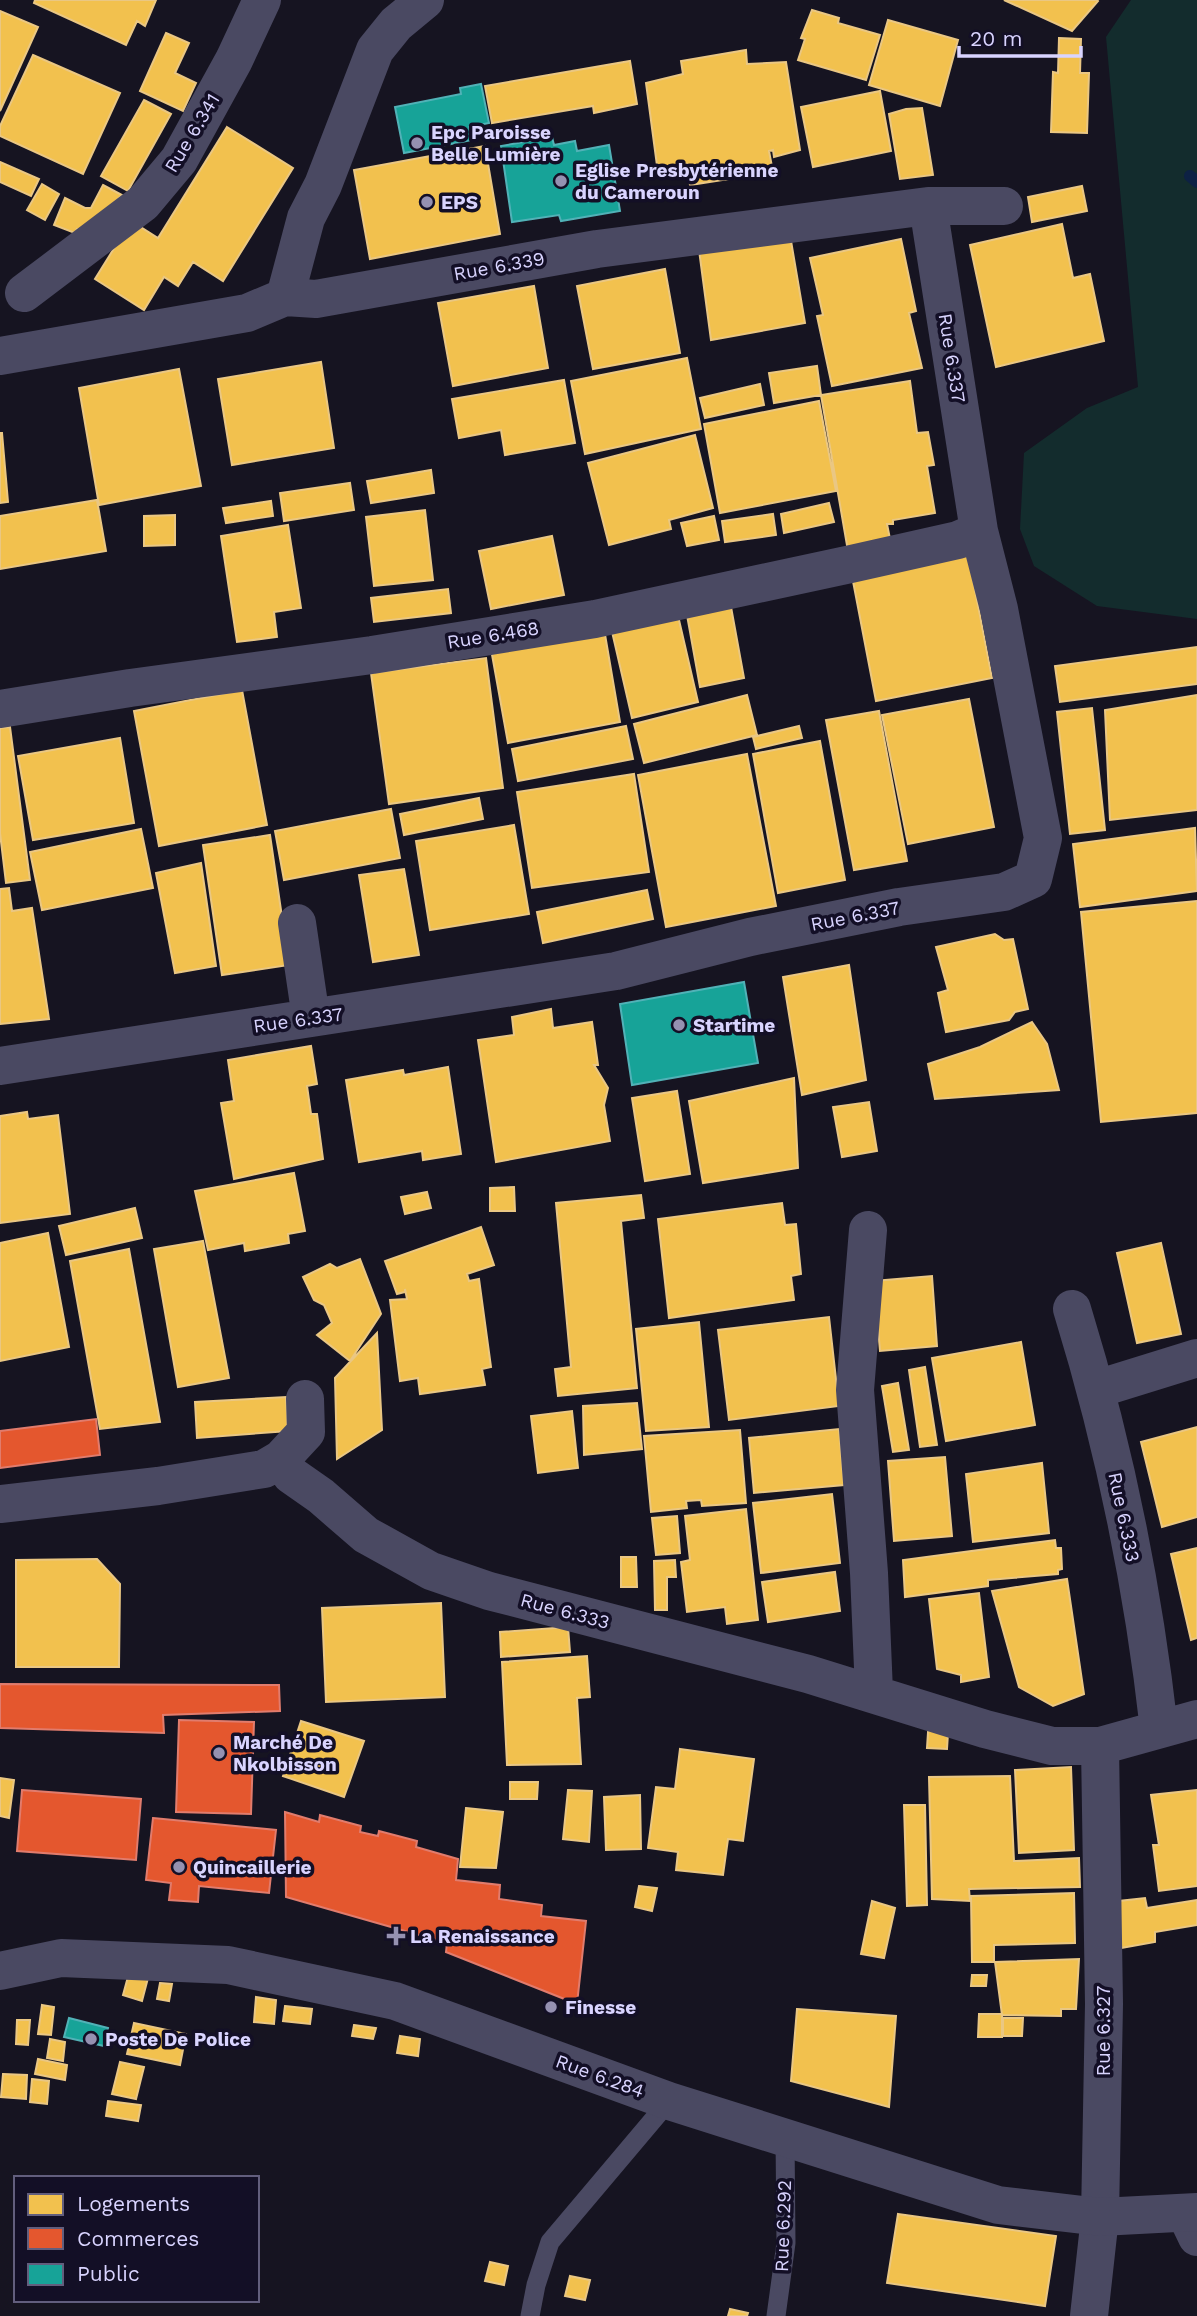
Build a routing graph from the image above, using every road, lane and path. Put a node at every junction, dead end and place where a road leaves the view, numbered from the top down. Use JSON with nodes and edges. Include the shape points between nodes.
{"nodes":[{"id":1,"x":262,"y":0,"type":"edge"},
{"id":2,"x":425,"y":0,"type":"edge"},
{"id":3,"x":928,"y":206,"type":"junction"},
{"id":4,"x":1004,"y":206,"type":"dead end"},
{"id":5,"x":24,"y":292,"type":"dead end"},
{"id":6,"x":285,"y":297,"type":"junction"},
{"id":7,"x":0,"y":356,"type":"edge"},
{"id":8,"x":979,"y":531,"type":"junction"},
{"id":9,"x":0,"y":709,"type":"edge"},
{"id":10,"x":298,"y":923,"type":"dead end"},
{"id":11,"x":311,"y":1018,"type":"junction"},
{"id":12,"x":0,"y":1066,"type":"edge"},
{"id":13,"x":868,"y":1230,"type":"dead end"},
{"id":14,"x":1072,"y":1309,"type":"dead end"},
{"id":15,"x":1197,"y":1358,"type":"edge"},
{"id":16,"x":1097,"y":1389,"type":"junction"},
{"id":17,"x":305,"y":1399,"type":"dead end"},
{"id":18,"x":281,"y":1459,"type":"junction"},
{"id":19,"x":0,"y":1504,"type":"edge"},
{"id":20,"x":874,"y":1692,"type":"junction"},
{"id":21,"x":1197,"y":1719,"type":"edge"},
{"id":22,"x":1159,"y":1729,"type":"junction"},
{"id":23,"x":1100,"y":1746,"type":"junction"},
{"id":24,"x":0,"y":1971,"type":"edge"},
{"id":25,"x":669,"y":2101,"type":"junction"},
{"id":26,"x":785,"y":2136,"type":"junction"},
{"id":27,"x":1100,"y":2217,"type":"junction"},
{"id":28,"x":1193,"y":2221,"type":"edge"},
{"id":29,"x":530,"y":2316,"type":"edge"},
{"id":30,"x":776,"y":2316,"type":"edge"},
{"id":31,"x":1089,"y":2316,"type":"edge"}],
"edges":[{"from":1,"to":5,"type":"street","name":"Rue 6.341","via":[[179,160],[143,203]]},
{"from":2,"to":6,"type":"street","via":[[396,24],[375,50],[306,218]]},
{"from":3,"to":4,"type":"street","name":"Rue 6.339"},
{"from":3,"to":6,"type":"street","name":"Rue 6.339","via":[[597,249],[316,299]]},
{"from":3,"to":8,"type":"street","name":"Rue 6.337"},
{"from":6,"to":7,"type":"street","name":"Rue 6.339","via":[[247,313]]},
{"from":8,"to":9,"type":"street","name":"Rue 6.468","via":[[958,540],[595,619]]},
{"from":8,"to":11,"type":"street","name":"Rue 6.337","via":[[999,609],[1043,838],[1033,879],[1004,892],[899,907],[750,937],[616,971]]},
{"from":10,"to":11,"type":"street"},
{"from":11,"to":12,"type":"street","name":"Rue 6.337"},
{"from":13,"to":20,"type":"street","via":[[855,1390]]},
{"from":14,"to":16,"type":"street","name":"Rue 6.333"},
{"from":15,"to":16,"type":"street"},
{"from":16,"to":22,"type":"street","name":"Rue 6.333","via":[[1148,1634]]},
{"from":17,"to":18,"type":"street","via":[[306,1432]]},
{"from":18,"to":19,"type":"street","via":[[264,1469],[158,1486]]},
{"from":18,"to":20,"type":"street","name":"Rue 6.333","via":[[292,1475],[366,1535],[431,1571],[489,1591]]},
{"from":20,"to":23,"type":"street","name":"Rue 6.333","via":[[1052,1746]]},
{"from":21,"to":22,"type":"street","name":"Rue 6.333"},
{"from":22,"to":23,"type":"street","name":"Rue 6.333"},
{"from":23,"to":27,"type":"street","name":"Rue 6.327","via":[[1104,2004]]},
{"from":24,"to":25,"type":"street","name":"Rue 6.284","via":[[61,1958],[228,1965],[395,2001]]},
{"from":25,"to":26,"type":"street","name":"Rue 6.284"},
{"from":25,"to":29,"type":"lane","via":[[550,2242]]},
{"from":26,"to":27,"type":"street","name":"Rue 6.284","via":[[998,2206]]},
{"from":26,"to":30,"type":"lane","name":"Rue 6.292","via":[[786,2243]]},
{"from":27,"to":28,"type":"street","name":"Rue 6.284"},
{"from":27,"to":31,"type":"street","name":"Rue 6.327"}]}
